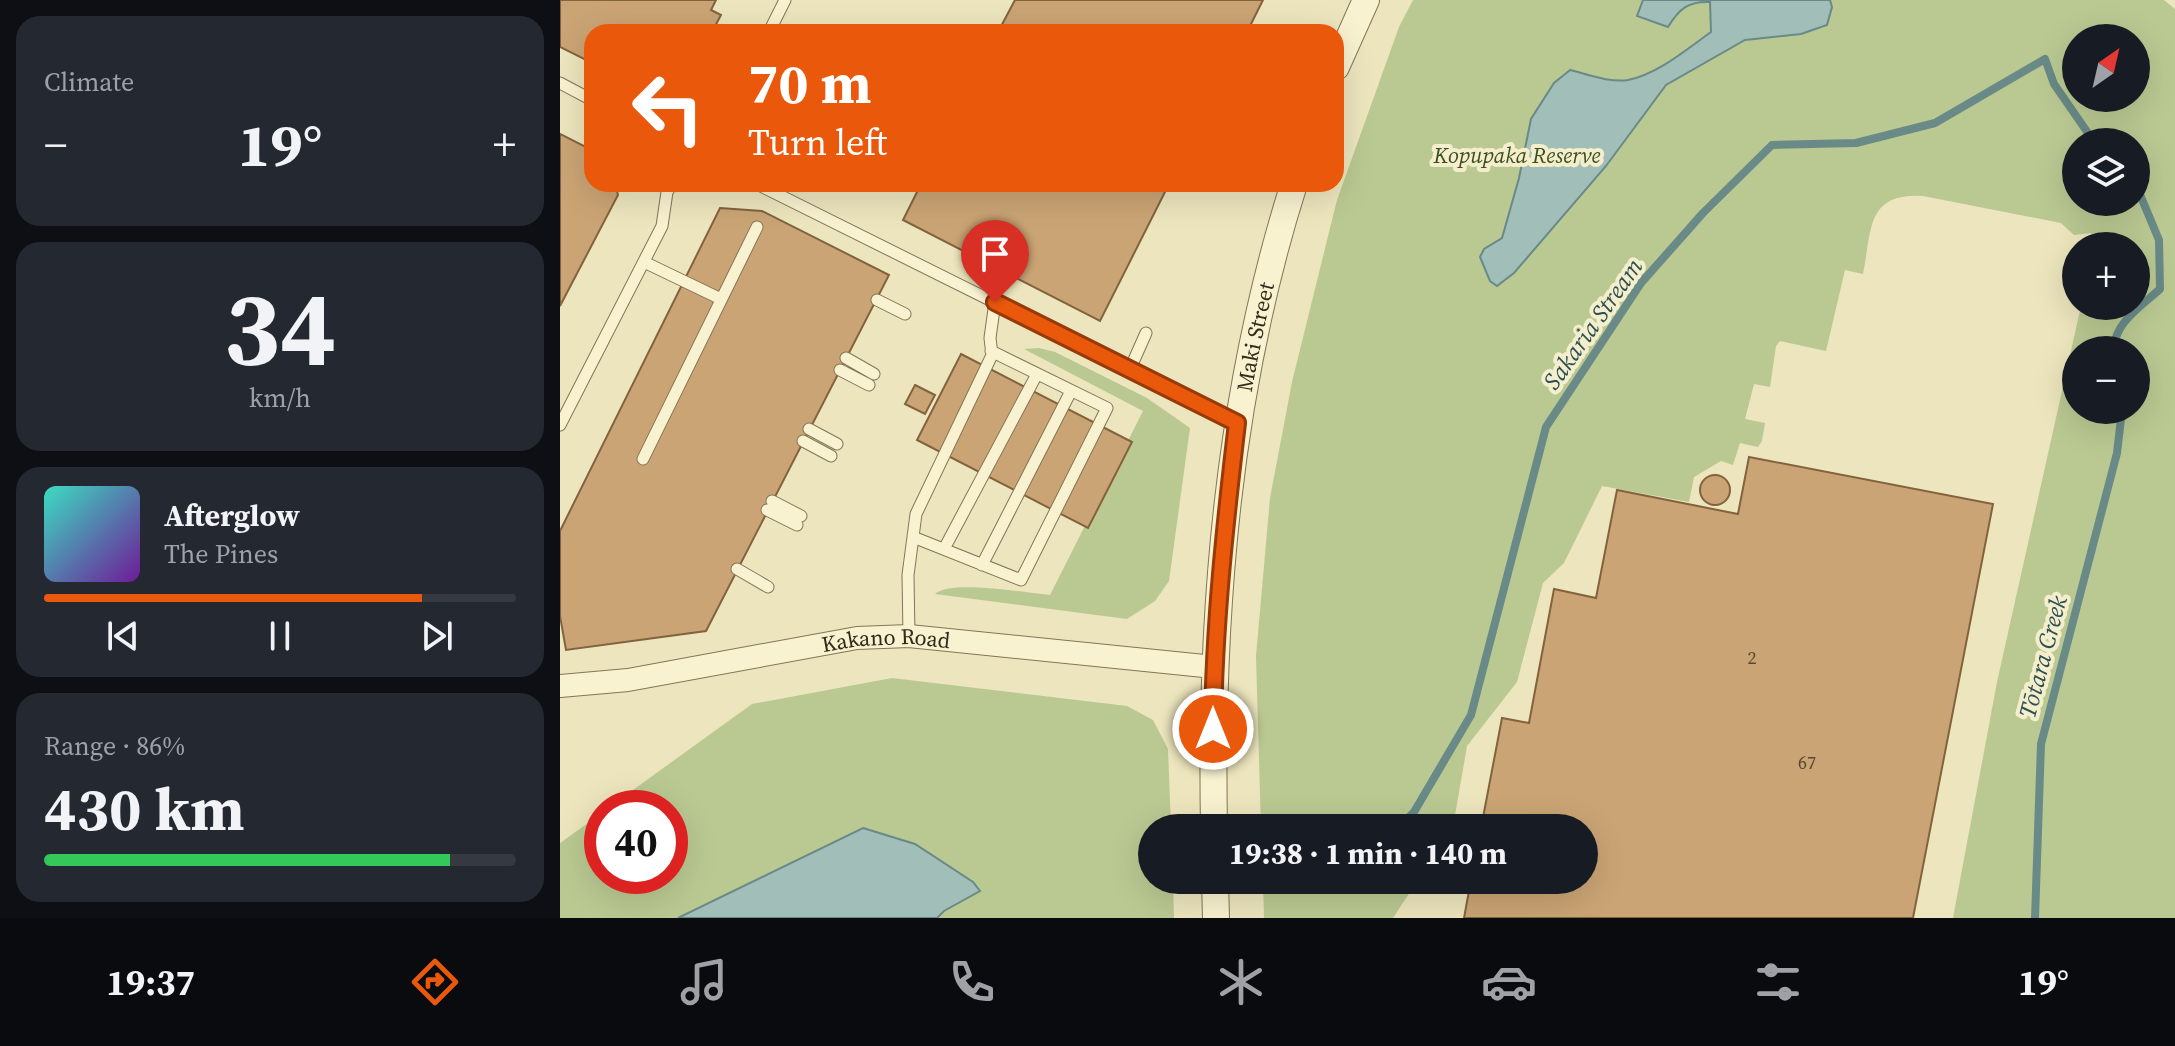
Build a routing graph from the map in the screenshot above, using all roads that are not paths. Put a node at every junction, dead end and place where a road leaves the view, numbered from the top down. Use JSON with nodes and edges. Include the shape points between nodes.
{"nodes":[{"id":1,"x":785,"y":0,"type":"edge"},
{"id":2,"x":1366,"y":0,"type":"edge"},
{"id":3,"x":773,"y":24,"type":"edge"},
{"id":4,"x":1344,"y":49,"type":"edge"},
{"id":5,"x":560,"y":83,"type":"edge"},
{"id":6,"x":584,"y":96,"type":"edge"},
{"id":7,"x":667,"y":192,"type":"edge"},
{"id":8,"x":773,"y":192,"type":"edge"},
{"id":9,"x":1292,"y":192,"type":"edge"},
{"id":10,"x":757,"y":227,"type":"dead end"},
{"id":11,"x":644,"y":262,"type":"junction"},
{"id":12,"x":721,"y":299,"type":"junction"},
{"id":13,"x":877,"y":300,"type":"dead end"},
{"id":14,"x":995,"y":302,"type":"junction"},
{"id":15,"x":905,"y":314,"type":"dead end"},
{"id":16,"x":1146,"y":333,"type":"dead end"},
{"id":17,"x":991,"y":351,"type":"junction"},
{"id":18,"x":846,"y":358,"type":"dead end"},
{"id":19,"x":1130,"y":369,"type":"junction"},
{"id":20,"x":840,"y":370,"type":"dead end"},
{"id":21,"x":1037,"y":374,"type":"junction"},
{"id":22,"x":1071,"y":391,"type":"junction"},
{"id":23,"x":1237,"y":423,"type":"junction"},
{"id":24,"x":560,"y":425,"type":"edge"},
{"id":25,"x":809,"y":429,"type":"dead end"},
{"id":26,"x":803,"y":441,"type":"dead end"},
{"id":27,"x":837,"y":444,"type":"dead end"},
{"id":28,"x":831,"y":456,"type":"dead end"},
{"id":29,"x":643,"y":459,"type":"dead end"},
{"id":30,"x":770,"y":506,"type":"dead end"},
{"id":31,"x":799,"y":520,"type":"dead end"},
{"id":32,"x":913,"y":537,"type":"junction"},
{"id":33,"x":944,"y":549,"type":"junction"},
{"id":34,"x":982,"y":565,"type":"junction"},
{"id":35,"x":737,"y":569,"type":"dead end"},
{"id":36,"x":768,"y":587,"type":"dead end"},
{"id":37,"x":909,"y":636,"type":"junction"},
{"id":38,"x":1214,"y":667,"type":"junction"},
{"id":39,"x":560,"y":686,"type":"edge"},
{"id":40,"x":1214,"y":814,"type":"edge"},
{"id":41,"x":1215,"y":894,"type":"edge"},
{"id":42,"x":1216,"y":918,"type":"edge"}],
"edges":[{"from":1,"to":3,"type":"lane"},
{"from":2,"to":4,"type":"street"},
{"from":5,"to":6,"type":"lane"},
{"from":7,"to":11,"type":"lane","via":[[662,226]]},
{"from":8,"to":14,"type":"lane"},
{"from":9,"to":23,"type":"street","name":"Maki Street"},
{"from":10,"to":12,"type":"lane"},
{"from":11,"to":12,"type":"lane"},
{"from":11,"to":24,"type":"lane"},
{"from":12,"to":29,"type":"lane"},
{"from":13,"to":15,"type":"lane"},
{"from":14,"to":17,"type":"lane"},
{"from":14,"to":19,"type":"lane"},
{"from":16,"to":19,"type":"lane"},
{"from":17,"to":21,"type":"lane"},
{"from":17,"to":32,"type":"lane","via":[[916,514]]},
{"from":18,"to":20,"type":"lane","via":[[872,379]]},
{"from":19,"to":23,"type":"lane"},
{"from":21,"to":22,"type":"lane"},
{"from":21,"to":33,"type":"lane"},
{"from":22,"to":34,"type":"lane"},
{"from":22,"to":34,"type":"lane","via":[[1107,408],[1021,580]]},
{"from":23,"to":38,"type":"street","name":"Maki Street"},
{"from":25,"to":27,"type":"lane"},
{"from":26,"to":28,"type":"lane"},
{"from":30,"to":31,"type":"lane"},
{"from":32,"to":33,"type":"lane"},
{"from":32,"to":37,"type":"lane"},
{"from":33,"to":34,"type":"lane"},
{"from":35,"to":36,"type":"lane"},
{"from":37,"to":38,"type":"street","name":"Kakano Road"},
{"from":37,"to":39,"type":"street","name":"Kakano Road","via":[[857,638],[628,680]]},
{"from":38,"to":40,"type":"street","name":"Maki Street"},
{"from":41,"to":42,"type":"street"}]}
